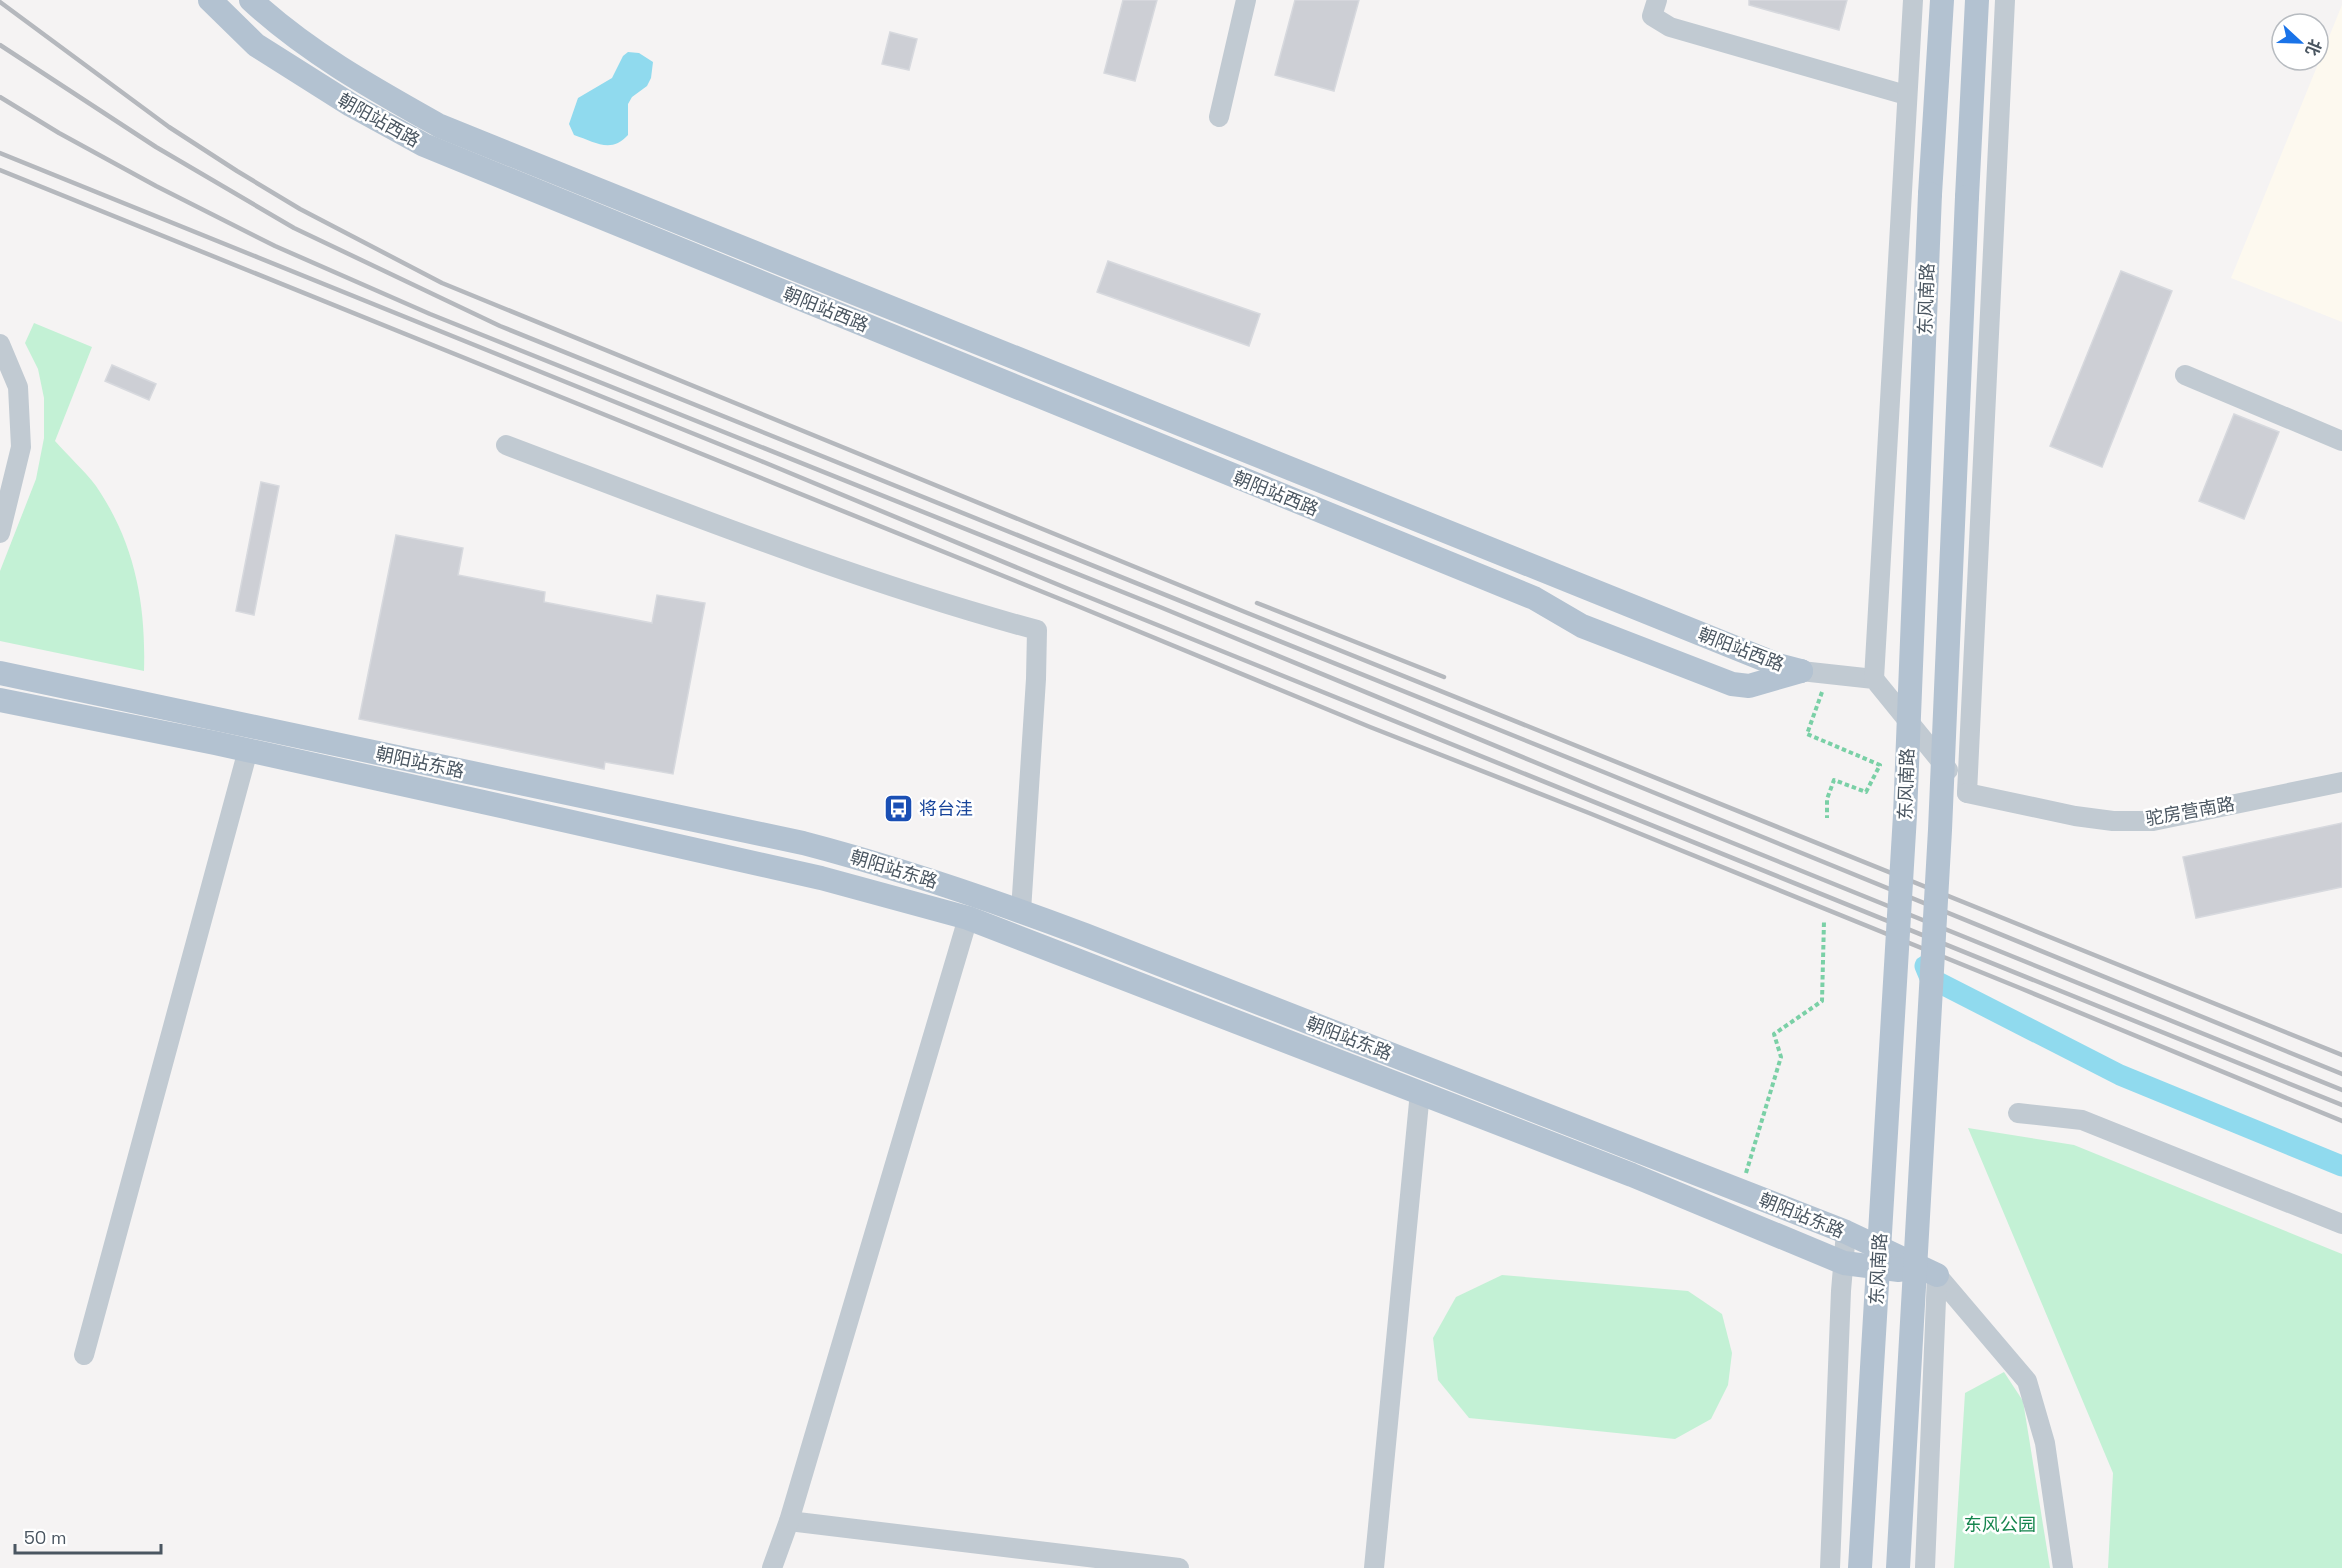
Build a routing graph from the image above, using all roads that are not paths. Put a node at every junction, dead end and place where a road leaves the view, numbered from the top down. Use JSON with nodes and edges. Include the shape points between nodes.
{"nodes":[{"id":1,"x":210,"y":0,"type":"edge"},
{"id":2,"x":251,"y":0,"type":"edge"},
{"id":3,"x":1246,"y":0,"type":"edge"},
{"id":4,"x":1657,"y":0,"type":"edge"},
{"id":5,"x":1913,"y":0,"type":"edge"},
{"id":6,"x":1942,"y":0,"type":"edge"},
{"id":7,"x":1977,"y":0,"type":"edge"},
{"id":8,"x":2004,"y":0,"type":"edge"},
{"id":9,"x":1906,"y":95,"type":"junction"},
{"id":10,"x":1220,"y":117,"type":"dead end"},
{"id":11,"x":0,"y":344,"type":"edge"},
{"id":12,"x":2185,"y":375,"type":"dead end"},
{"id":13,"x":2342,"y":441,"type":"edge"},
{"id":14,"x":506,"y":445,"type":"dead end"},
{"id":15,"x":0,"y":533,"type":"edge"},
{"id":16,"x":1801,"y":671,"type":"junction"},
{"id":17,"x":0,"y":673,"type":"edge"},
{"id":18,"x":1874,"y":679,"type":"junction"},
{"id":19,"x":0,"y":700,"type":"edge"},
{"id":20,"x":248,"y":750,"type":"junction"},
{"id":21,"x":2342,"y":782,"type":"edge"},
{"id":22,"x":1967,"y":793,"type":"junction"},
{"id":23,"x":1021,"y":911,"type":"junction"},
{"id":24,"x":968,"y":918,"type":"junction"},
{"id":25,"x":1420,"y":1092,"type":"junction"},
{"id":26,"x":2018,"y":1113,"type":"dead end"},
{"id":27,"x":2342,"y":1224,"type":"edge"},
{"id":28,"x":1846,"y":1233,"type":"junction"},
{"id":29,"x":1844,"y":1263,"type":"junction"},
{"id":30,"x":1937,"y":1275,"type":"junction"},
{"id":31,"x":84,"y":1355,"type":"dead end"},
{"id":32,"x":789,"y":1521,"type":"junction"},
{"id":33,"x":772,"y":1568,"type":"edge"},
{"id":34,"x":1179,"y":1568,"type":"edge"},
{"id":35,"x":1374,"y":1568,"type":"edge"},
{"id":36,"x":1830,"y":1568,"type":"edge"},
{"id":37,"x":1860,"y":1568,"type":"edge"},
{"id":38,"x":1898,"y":1568,"type":"edge"},
{"id":39,"x":1925,"y":1568,"type":"edge"},
{"id":40,"x":2063,"y":1568,"type":"edge"}],
"edges":[{"from":1,"to":16,"type":"main road","name":"朝阳站西路","via":[[256,45],[424,145],[1534,598],[1582,626],[1732,684],[1749,686]]},
{"from":2,"to":16,"type":"main road","name":"朝阳站西路","via":[[321,56],[440,126],[1503,556]]},
{"from":3,"to":10,"type":"street"},
{"from":4,"to":9,"type":"street","via":[[1652,16],[1670,27]]},
{"from":5,"to":9,"type":"street"},
{"from":6,"to":37,"type":"main road","name":"东风南路","bridge":true,"via":[[1930,194],[1905,815]]},
{"from":7,"to":38,"type":"main road","name":"东风南路","bridge":true,"via":[[1940,830]]},
{"from":8,"to":22,"type":"street"},
{"from":9,"to":18,"type":"street"},
{"from":11,"to":15,"type":"street","via":[[18,387],[21,447]]},
{"from":12,"to":13,"type":"street"},
{"from":14,"to":23,"type":"street","via":[[774,546],[956,608],[1036,630]]},
{"from":16,"to":18,"type":"street"},
{"from":17,"to":23,"type":"main road","name":"朝阳站东路","via":[[803,843],[873,861]]},
{"from":18,"to":22,"type":"street"},
{"from":19,"to":20,"type":"main road","name":"朝阳站东路"},
{"from":20,"to":24,"type":"main road","name":"朝阳站东路","via":[[821,878]]},
{"from":20,"to":31,"type":"street"},
{"from":21,"to":22,"type":"street","name":"驼房营南路","via":[[2152,821],[2075,816]]},
{"from":23,"to":28,"type":"main road","name":"朝阳站东路"},
{"from":24,"to":25,"type":"main road","name":"朝阳站东路"},
{"from":24,"to":32,"type":"street"},
{"from":25,"to":29,"type":"main road","name":"朝阳站东路"},
{"from":25,"to":35,"type":"street"},
{"from":26,"to":27,"type":"street","via":[[2082,1120]]},
{"from":28,"to":29,"type":"street"},
{"from":28,"to":30,"type":"main road","name":"朝阳站东路"},
{"from":29,"to":30,"type":"main road","name":"朝阳站东路"},
{"from":29,"to":36,"type":"street"},
{"from":30,"to":39,"type":"street"},
{"from":30,"to":40,"type":"street","via":[[2026,1382],[2045,1443]]},
{"from":32,"to":33,"type":"street"},
{"from":32,"to":34,"type":"street"}]}
